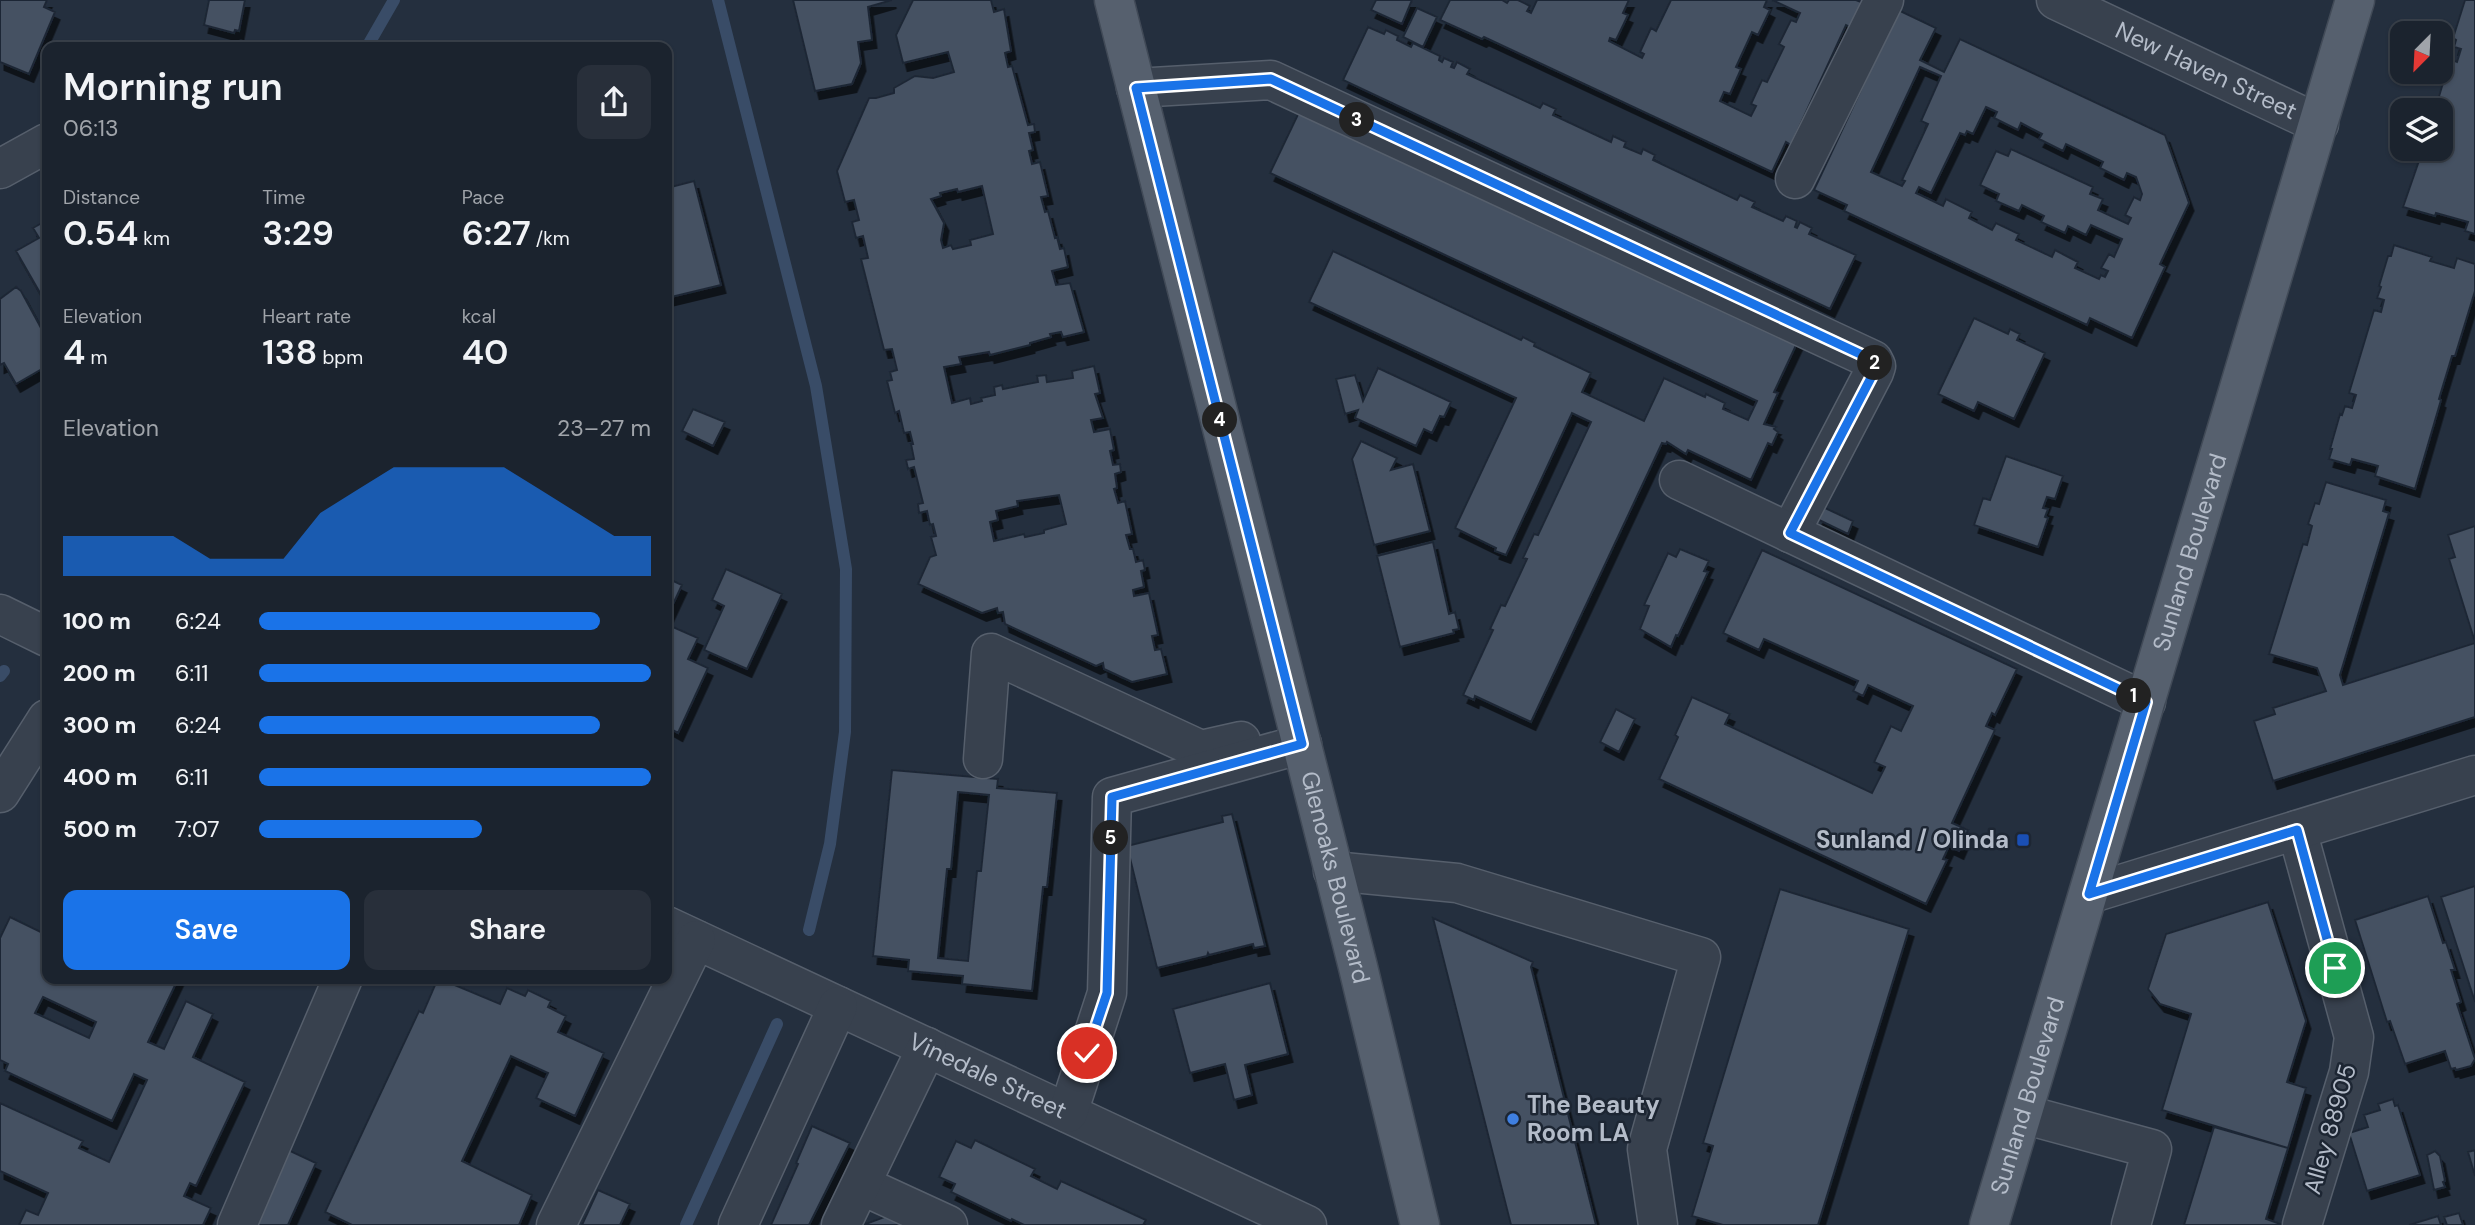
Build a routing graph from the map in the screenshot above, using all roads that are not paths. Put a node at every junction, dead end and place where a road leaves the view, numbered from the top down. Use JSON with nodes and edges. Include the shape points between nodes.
{"nodes":[{"id":1,"x":1114,"y":0,"type":"edge"},
{"id":2,"x":1884,"y":0,"type":"edge"},
{"id":3,"x":2056,"y":0,"type":"edge"},
{"id":4,"x":2355,"y":0,"type":"edge"},
{"id":5,"x":1136,"y":88,"type":"junction"},
{"id":6,"x":2319,"y":124,"type":"junction"},
{"id":7,"x":42,"y":146,"type":"edge"},
{"id":8,"x":0,"y":169,"type":"edge"},
{"id":9,"x":1795,"y":179,"type":"dead end"},
{"id":10,"x":1679,"y":480,"type":"dead end"},
{"id":11,"x":1790,"y":533,"type":"junction"},
{"id":12,"x":0,"y":614,"type":"edge"},
{"id":13,"x":42,"y":635,"type":"edge"},
{"id":14,"x":2146,"y":702,"type":"junction"},
{"id":15,"x":42,"y":727,"type":"edge"},
{"id":16,"x":1300,"y":735,"type":"junction"},
{"id":17,"x":983,"y":759,"type":"dead end"},
{"id":18,"x":2475,"y":775,"type":"edge"},
{"id":19,"x":0,"y":793,"type":"edge"},
{"id":20,"x":2297,"y":830,"type":"junction"},
{"id":21,"x":1333,"y":871,"type":"junction"},
{"id":22,"x":2089,"y":894,"type":"junction"},
{"id":23,"x":682,"y":933,"type":"edge"},
{"id":24,"x":672,"y":956,"type":"edge"},
{"id":25,"x":340,"y":984,"type":"edge"},
{"id":26,"x":660,"y":984,"type":"edge"},
{"id":27,"x":838,"y":1006,"type":"junction"},
{"id":28,"x":927,"y":1047,"type":"junction"},
{"id":29,"x":1068,"y":1113,"type":"junction"},
{"id":30,"x":2022,"y":1114,"type":"junction"},
{"id":31,"x":861,"y":1185,"type":"junction"},
{"id":32,"x":237,"y":1225,"type":"edge"},
{"id":33,"x":556,"y":1225,"type":"edge"},
{"id":34,"x":738,"y":1225,"type":"edge"},
{"id":35,"x":841,"y":1225,"type":"edge"},
{"id":36,"x":948,"y":1225,"type":"edge"},
{"id":37,"x":1307,"y":1225,"type":"edge"},
{"id":38,"x":1420,"y":1225,"type":"edge"},
{"id":39,"x":1657,"y":1225,"type":"edge"},
{"id":40,"x":1989,"y":1225,"type":"edge"},
{"id":41,"x":2131,"y":1225,"type":"edge"},
{"id":42,"x":2302,"y":1225,"type":"edge"}],
"edges":[{"from":1,"to":5,"type":"main road","name":"Glenoaks Boulevard"},
{"from":2,"to":9,"type":"street"},
{"from":3,"to":6,"type":"street","name":"New Haven Street"},
{"from":4,"to":6,"type":"main road","name":"Sunland Boulevard"},
{"from":5,"to":11,"type":"street","via":[[1271,79],[1873,360],[1874,372]]},
{"from":5,"to":16,"type":"main road","name":"Glenoaks Boulevard"},
{"from":6,"to":14,"type":"main road","name":"Sunland Boulevard"},
{"from":7,"to":8,"type":"street"},
{"from":10,"to":11,"type":"street"},
{"from":11,"to":14,"type":"street"},
{"from":12,"to":13,"type":"street"},
{"from":14,"to":22,"type":"main road","name":"Sunland Boulevard"},
{"from":15,"to":19,"type":"street"},
{"from":16,"to":17,"type":"street","via":[[1200,750],[990,653]]},
{"from":16,"to":21,"type":"main road","name":"Glenoaks Boulevard"},
{"from":16,"to":29,"type":"street","via":[[1112,797],[1107,993]]},
{"from":18,"to":20,"type":"street"},
{"from":20,"to":22,"type":"street"},
{"from":20,"to":42,"type":"street","name":"Alley 88905","via":[[2354,1037],[2349,1072]]},
{"from":21,"to":38,"type":"main road","name":"Glenoaks Boulevard"},
{"from":21,"to":39,"type":"street","via":[[1457,883],[1701,957],[1647,1149]]},
{"from":22,"to":30,"type":"main road","name":"Sunland Boulevard"},
{"from":23,"to":24,"type":"street"},
{"from":23,"to":27,"type":"street","name":"Vinedale Street"},
{"from":25,"to":32,"type":"street"},
{"from":26,"to":33,"type":"street"},
{"from":27,"to":28,"type":"street","name":"Vinedale Street"},
{"from":27,"to":34,"type":"street"},
{"from":28,"to":29,"type":"street","name":"Vinedale Street"},
{"from":28,"to":31,"type":"street"},
{"from":29,"to":37,"type":"street","name":"Vinedale Street"},
{"from":30,"to":40,"type":"main road","name":"Sunland Boulevard"},
{"from":30,"to":41,"type":"street","via":[[2151,1150]]},
{"from":31,"to":35,"type":"street"},
{"from":31,"to":36,"type":"street"}]}
